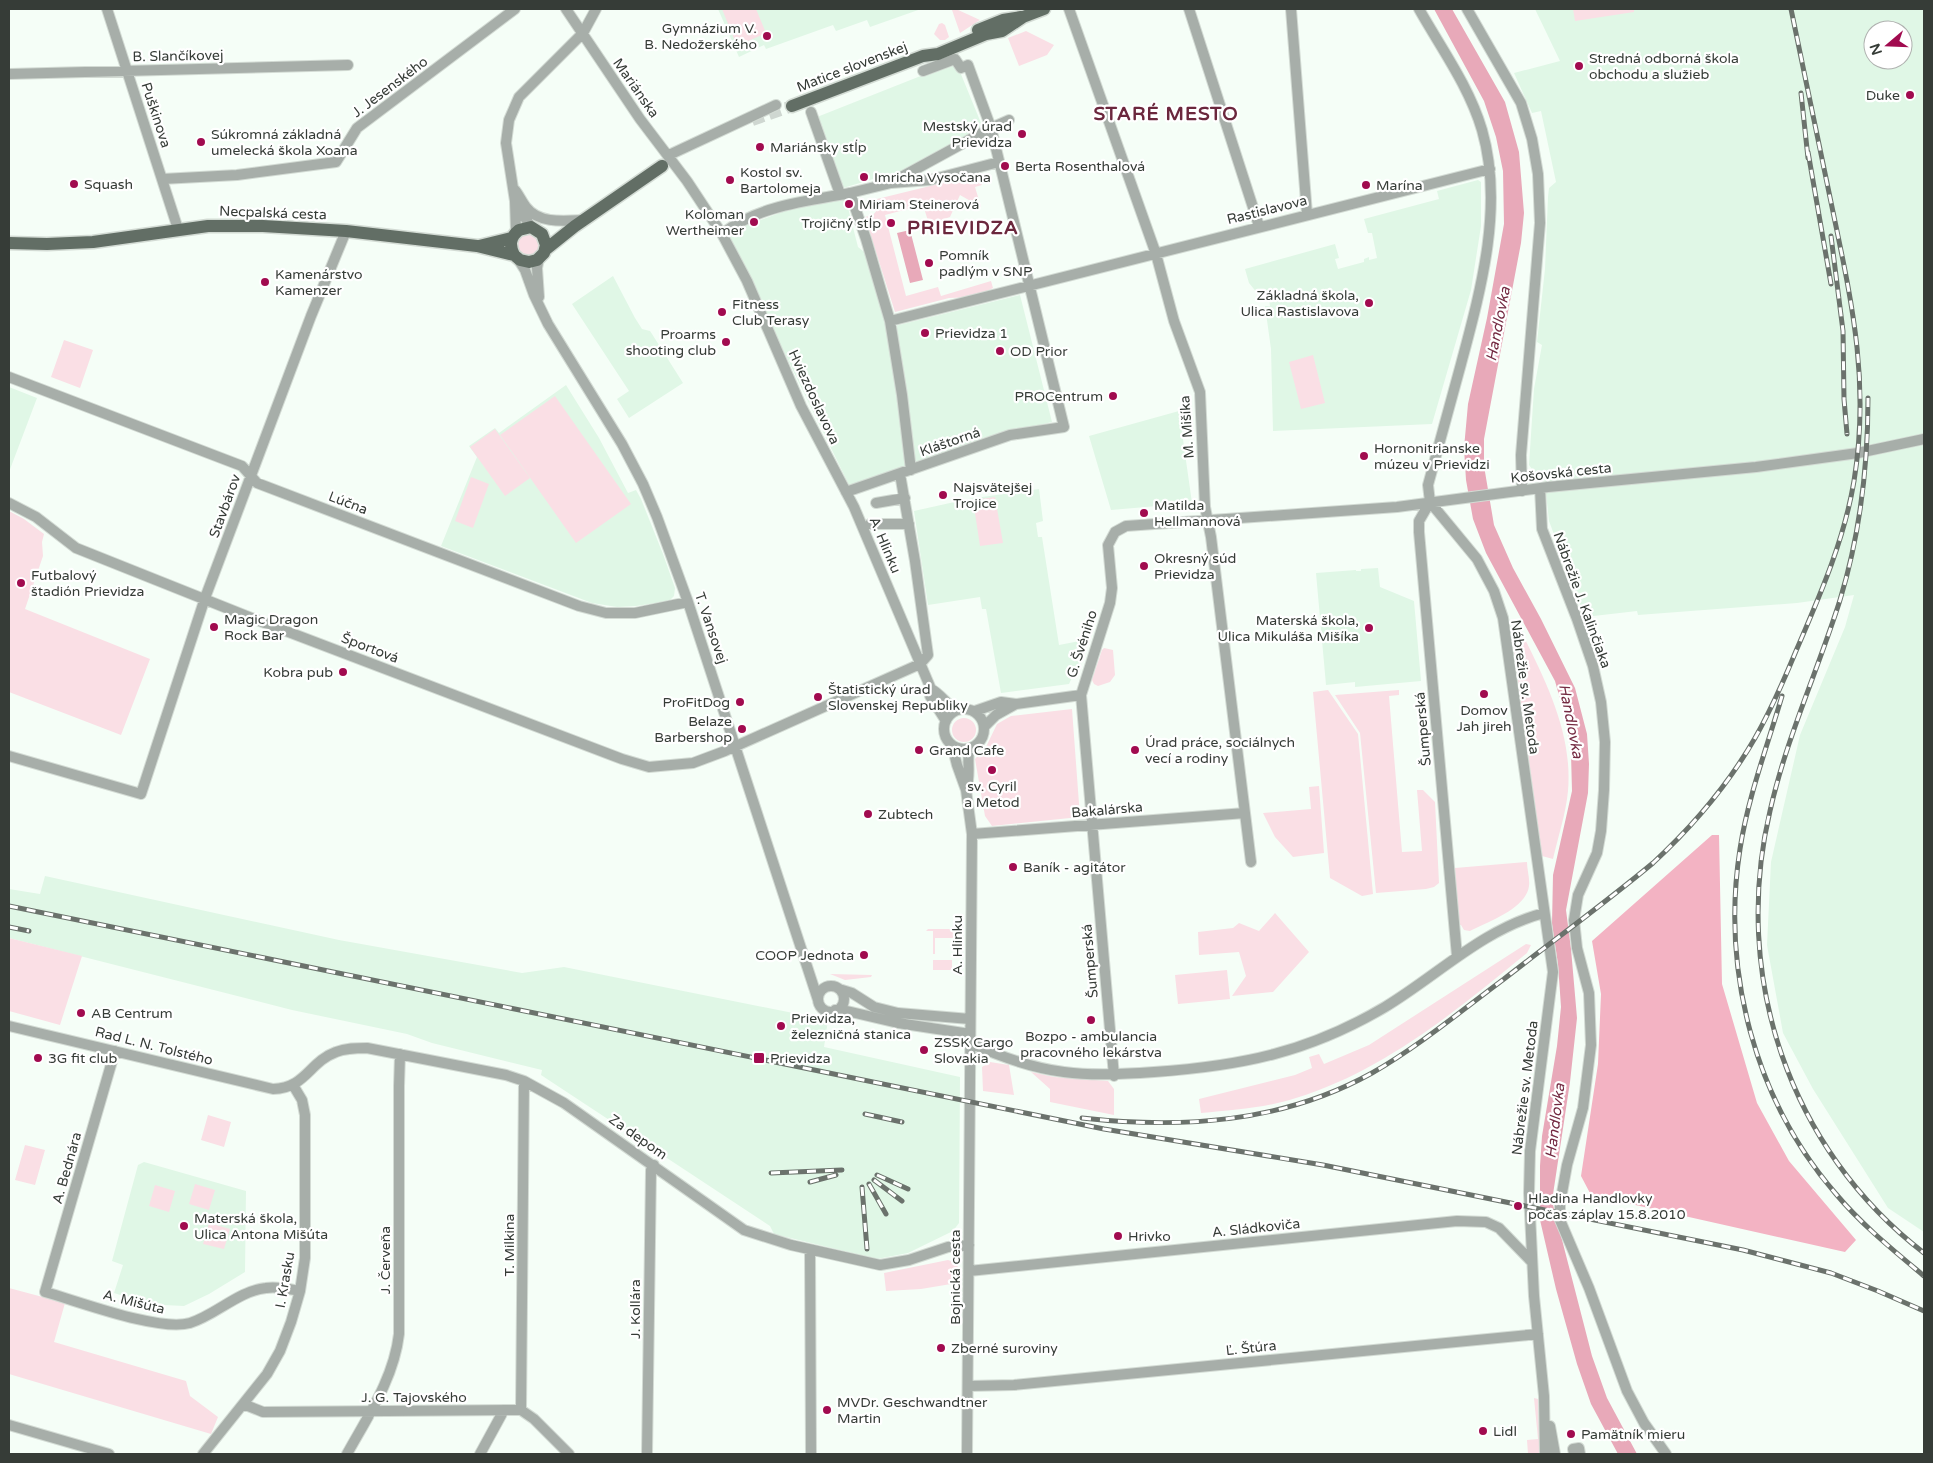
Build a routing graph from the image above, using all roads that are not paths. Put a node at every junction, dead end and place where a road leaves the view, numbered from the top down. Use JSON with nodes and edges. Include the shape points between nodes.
{"nodes":[{"id":1,"x":107,"y":9,"type":"edge"},
{"id":2,"x":515,"y":9,"type":"edge"},
{"id":3,"x":566,"y":9,"type":"edge"},
{"id":4,"x":596,"y":9,"type":"edge"},
{"id":5,"x":1044,"y":9,"type":"edge"},
{"id":6,"x":1069,"y":9,"type":"edge"},
{"id":7,"x":1189,"y":9,"type":"edge"},
{"id":8,"x":1291,"y":9,"type":"edge"},
{"id":9,"x":1419,"y":9,"type":"edge"},
{"id":10,"x":1467,"y":9,"type":"edge"},
{"id":11,"x":583,"y":33,"type":"junction"},
{"id":12,"x":348,"y":65,"type":"dead end"},
{"id":13,"x":127,"y":71,"type":"junction"},
{"id":14,"x":923,"y":71,"type":"dead end"},
{"id":15,"x":9,"y":74,"type":"edge"},
{"id":16,"x":776,"y":105,"type":"dead end"},
{"id":17,"x":792,"y":106,"type":"tunnel mouth"},
{"id":18,"x":811,"y":112,"type":"dead end"},
{"id":19,"x":1009,"y":120,"type":"dead end"},
{"id":20,"x":991,"y":128,"type":"junction"},
{"id":21,"x":665,"y":161,"type":"junction"},
{"id":22,"x":999,"y":162,"type":"junction"},
{"id":23,"x":1490,"y":169,"type":"junction"},
{"id":24,"x":162,"y":179,"type":"junction"},
{"id":25,"x":687,"y":181,"type":"joint"},
{"id":26,"x":890,"y":182,"type":"junction"},
{"id":27,"x":513,"y":187,"type":"junction"},
{"id":28,"x":845,"y":193,"type":"junction"},
{"id":29,"x":515,"y":201,"type":"junction"},
{"id":30,"x":1306,"y":214,"type":"junction"},
{"id":31,"x":579,"y":223,"type":"junction"},
{"id":32,"x":1259,"y":226,"type":"junction"},
{"id":33,"x":531,"y":227,"type":"junction"},
{"id":34,"x":178,"y":229,"type":"junction"},
{"id":35,"x":346,"y":231,"type":"junction"},
{"id":36,"x":542,"y":234,"type":"junction"},
{"id":37,"x":722,"y":234,"type":"junction"},
{"id":38,"x":514,"y":235,"type":"junction"},
{"id":39,"x":9,"y":243,"type":"edge"},
{"id":40,"x":477,"y":246,"type":"junction"},
{"id":41,"x":542,"y":254,"type":"junction"},
{"id":42,"x":1156,"y":254,"type":"junction"},
{"id":43,"x":516,"y":257,"type":"junction"},
{"id":44,"x":1032,"y":288,"type":"junction"},
{"id":45,"x":540,"y":305,"type":"junction"},
{"id":46,"x":890,"y":320,"type":"junction"},
{"id":47,"x":9,"y":377,"type":"edge"},
{"id":48,"x":1924,"y":439,"type":"edge"},
{"id":49,"x":911,"y":470,"type":"junction"},
{"id":50,"x":900,"y":474,"type":"junction"},
{"id":51,"x":251,"y":476,"type":"junction"},
{"id":52,"x":1540,"y":488,"type":"junction"},
{"id":53,"x":1522,"y":491,"type":"junction"},
{"id":54,"x":846,"y":492,"type":"junction"},
{"id":55,"x":904,"y":498,"type":"junction"},
{"id":56,"x":1430,"y":502,"type":"junction"},
{"id":57,"x":9,"y":503,"type":"edge"},
{"id":58,"x":876,"y":503,"type":"dead end"},
{"id":59,"x":1208,"y":520,"type":"junction"},
{"id":60,"x":870,"y":524,"type":"dead end"},
{"id":61,"x":909,"y":524,"type":"junction"},
{"id":62,"x":1112,"y":535,"type":"joint"},
{"id":63,"x":205,"y":598,"type":"junction"},
{"id":64,"x":688,"y":602,"type":"junction"},
{"id":65,"x":920,"y":664,"type":"junction"},
{"id":66,"x":931,"y":689,"type":"junction"},
{"id":67,"x":1081,"y":695,"type":"junction"},
{"id":68,"x":1016,"y":704,"type":"junction"},
{"id":69,"x":956,"y":710,"type":"junction"},
{"id":70,"x":975,"y":711,"type":"junction"},
{"id":71,"x":946,"y":721,"type":"junction"},
{"id":72,"x":984,"y":726,"type":"junction"},
{"id":73,"x":952,"y":745,"type":"junction"},
{"id":74,"x":736,"y":747,"type":"junction"},
{"id":75,"x":969,"y":749,"type":"junction"},
{"id":76,"x":9,"y":756,"type":"edge"},
{"id":77,"x":966,"y":790,"type":"junction"},
{"id":78,"x":1245,"y":813,"type":"junction"},
{"id":79,"x":1092,"y":825,"type":"junction"},
{"id":80,"x":972,"y":834,"type":"junction"},
{"id":81,"x":1251,"y":862,"type":"dead end"},
{"id":82,"x":1544,"y":913,"type":"junction"},
{"id":83,"x":1457,"y":956,"type":"junction"},
{"id":84,"x":812,"y":979,"type":"junction"},
{"id":85,"x":826,"y":987,"type":"junction"},
{"id":86,"x":839,"y":989,"type":"junction"},
{"id":87,"x":818,"y":1000,"type":"junction"},
{"id":88,"x":835,"y":1010,"type":"junction"},
{"id":89,"x":970,"y":1019,"type":"junction"},
{"id":90,"x":9,"y":1026,"type":"edge"},
{"id":91,"x":970,"y":1038,"type":"junction"},
{"id":92,"x":115,"y":1051,"type":"junction"},
{"id":93,"x":400,"y":1054,"type":"junction"},
{"id":94,"x":1114,"y":1076,"type":"junction"},
{"id":95,"x":524,"y":1080,"type":"junction"},
{"id":96,"x":293,"y":1085,"type":"junction"},
{"id":97,"x":970,"y":1100,"type":"joint"},
{"id":98,"x":654,"y":1165,"type":"junction"},
{"id":99,"x":969,"y":1245,"type":"junction"},
{"id":100,"x":810,"y":1250,"type":"junction"},
{"id":101,"x":1531,"y":1261,"type":"junction"},
{"id":102,"x":968,"y":1271,"type":"junction"},
{"id":103,"x":300,"y":1291,"type":"junction"},
{"id":104,"x":45,"y":1292,"type":"joint"},
{"id":105,"x":1538,"y":1334,"type":"junction"},
{"id":106,"x":968,"y":1386,"type":"junction"},
{"id":107,"x":1544,"y":1396,"type":"junction"},
{"id":108,"x":243,"y":1404,"type":"junction"},
{"id":109,"x":504,"y":1410,"type":"junction"},
{"id":110,"x":522,"y":1410,"type":"junction"},
{"id":111,"x":370,"y":1411,"type":"junction"},
{"id":112,"x":9,"y":1425,"type":"edge"},
{"id":113,"x":110,"y":1454,"type":"edge"},
{"id":114,"x":203,"y":1454,"type":"edge"},
{"id":115,"x":347,"y":1454,"type":"edge"},
{"id":116,"x":480,"y":1454,"type":"edge"},
{"id":117,"x":569,"y":1454,"type":"edge"},
{"id":118,"x":647,"y":1454,"type":"edge"},
{"id":119,"x":811,"y":1454,"type":"edge"},
{"id":120,"x":967,"y":1454,"type":"edge"},
{"id":121,"x":1545,"y":1454,"type":"edge"},
{"id":122,"x":1555,"y":1454,"type":"edge"},
{"id":123,"x":1574,"y":1454,"type":"edge"},
{"id":124,"x":1580,"y":1454,"type":"edge"},
{"id":125,"x":1666,"y":1454,"type":"edge"}],
"edges":[{"from":1,"to":13,"type":"street","name":"Puškinova"},
{"from":2,"to":24,"type":"street","name":"J. Jesenského","via":[[357,128],[336,162],[237,175]]},
{"from":3,"to":11,"type":"street","name":"Mariánska"},
{"from":4,"to":11,"type":"street"},
{"from":5,"to":17,"type":"main road","name":"Matice slovenskej","via":[[1023,17],[1002,31],[986,34],[938,54],[923,56]]},
{"from":6,"to":42,"type":"street","name":"M. Mišíka"},
{"from":7,"to":32,"type":"street"},
{"from":8,"to":30,"type":"street"},
{"from":9,"to":23,"type":"street","via":[[1474,109]]},
{"from":10,"to":53,"type":"street","via":[[1521,103],[1532,138],[1538,174],[1540,223],[1521,455]]},
{"from":11,"to":21,"type":"street","name":"Mariánska"},
{"from":11,"to":27,"type":"street","via":[[531,83],[513,109],[506,143]]},
{"from":12,"to":13,"type":"street","name":"B. Slančíkovej"},
{"from":13,"to":15,"type":"street","name":"B. Slančíkovej"},
{"from":13,"to":24,"type":"street","name":"Puškinova"},
{"from":14,"to":20,"type":"street","via":[[955,59],[961,68],[968,66]]},
{"from":16,"to":21,"type":"street"},
{"from":18,"to":28,"type":"street"},
{"from":19,"to":20,"type":"street"},
{"from":20,"to":22,"type":"street"},
{"from":20,"to":26,"type":"street"},
{"from":21,"to":25,"type":"street","name":"Mariánska"},
{"from":21,"to":31,"type":"main road"},
{"from":22,"to":26,"type":"street","via":[[930,180]]},
{"from":22,"to":44,"type":"street"},
{"from":23,"to":30,"type":"street","name":"Rastislavova"},
{"from":23,"to":56,"type":"street","via":[[1489,233],[1479,296],[1428,485]]},
{"from":24,"to":34,"type":"street","name":"Puškinova"},
{"from":25,"to":37,"type":"street","name":"Hviezdoslavova"},
{"from":26,"to":28,"type":"street"},
{"from":27,"to":29,"type":"street"},
{"from":27,"to":31,"type":"street","via":[[527,208],[541,218]]},
{"from":28,"to":37,"type":"street","via":[[781,206],[736,223]]},
{"from":28,"to":46,"type":"street","via":[[866,239]]},
{"from":29,"to":33,"type":"street"},
{"from":29,"to":38,"type":"street"},
{"from":30,"to":32,"type":"street","name":"Rastislavova"},
{"from":31,"to":36,"type":"main road"},
{"from":31,"to":41,"type":"main road"},
{"from":32,"to":42,"type":"street","name":"Rastislavova"},
{"from":33,"to":36,"type":"main road"},
{"from":33,"to":38,"type":"main road","via":[[521,228]]},
{"from":34,"to":35,"type":"main road","name":"Necpalská cesta","via":[[234,224]]},
{"from":34,"to":39,"type":"main road","name":"Necpalská cesta","via":[[93,242]]},
{"from":35,"to":40,"type":"main road","name":"Necpalská cesta"},
{"from":35,"to":51,"type":"street","name":"Stavbárov"},
{"from":36,"to":41,"type":"main road","via":[[546,242]]},
{"from":37,"to":54,"type":"street","name":"Hviezdoslavova","via":[[747,281],[801,406]]},
{"from":38,"to":40,"type":"main road","name":"Necpalská cesta"},
{"from":38,"to":43,"type":"main road","via":[[511,246]]},
{"from":40,"to":43,"type":"main road","name":"Necpalská cesta"},
{"from":41,"to":43,"type":"main road","via":[[528,262]]},
{"from":41,"to":45,"type":"street","name":"T. Vansovej","via":[[536,268]]},
{"from":42,"to":44,"type":"street","name":"Rastislavova"},
{"from":42,"to":59,"type":"street","name":"M. Mišíka","via":[[1174,321],[1200,392]]},
{"from":43,"to":45,"type":"street","name":"T. Vansovej"},
{"from":44,"to":46,"type":"street","name":"Rastislavova"},
{"from":44,"to":49,"type":"street","name":"Kláštorná","via":[[1064,427],[1010,435]]},
{"from":45,"to":64,"type":"street","name":"T. Vansovej","via":[[548,324],[643,484]]},
{"from":46,"to":49,"type":"street"},
{"from":47,"to":51,"type":"street","name":"Lúčna","via":[[242,466]]},
{"from":48,"to":52,"type":"street","name":"Košovská cesta","via":[[1858,453],[1771,465]]},
{"from":49,"to":50,"type":"street","name":"Kláštorná"},
{"from":50,"to":54,"type":"street","name":"Kláštorná"},
{"from":50,"to":55,"type":"street"},
{"from":51,"to":63,"type":"street","name":"Stavbárov"},
{"from":51,"to":64,"type":"street","name":"Lúčna","via":[[258,483],[580,606],[606,613],[635,613]]},
{"from":52,"to":53,"type":"street","name":"Košovská cesta"},
{"from":52,"to":125,"type":"street","name":"Nábrežie J. Kalinčiaka","via":[[1542,530],[1592,666],[1601,702],[1605,742],[1597,853],[1578,895],[1574,920],[1589,993],[1590,1045],[1583,1108],[1567,1164],[1560,1220],[1627,1391]]},
{"from":53,"to":56,"type":"street","name":"Košovská cesta"},
{"from":54,"to":65,"type":"street","name":"A. Hlinku"},
{"from":55,"to":58,"type":"street"},
{"from":55,"to":61,"type":"street"},
{"from":56,"to":59,"type":"street","name":"Košovská cesta"},
{"from":56,"to":82,"type":"street","name":"Nábrežie sv. Metoda","via":[[1477,560],[1494,591],[1503,618]]},
{"from":56,"to":83,"type":"street","name":"Šumperská","via":[[1419,521]]},
{"from":57,"to":63,"type":"street","name":"Športová","via":[[27,511],[76,548]]},
{"from":59,"to":62,"type":"street","name":"Košovská cesta","via":[[1126,526]]},
{"from":59,"to":78,"type":"street","name":"M. Mišíka"},
{"from":60,"to":61,"type":"street","name":"A. Hlinku"},
{"from":61,"to":65,"type":"street","name":"A. Hlinku","via":[[928,655]]},
{"from":62,"to":67,"type":"street","name":"G. Švéniho","via":[[1108,545],[1112,588],[1110,603]]},
{"from":63,"to":74,"type":"street","name":"Športová","via":[[650,767],[693,763]]},
{"from":63,"to":76,"type":"street","name":"Stavbárov","via":[[140,794]]},
{"from":64,"to":74,"type":"street","name":"T. Vansovej"},
{"from":65,"to":66,"type":"street","name":"A. Hlinku"},
{"from":65,"to":74,"type":"street","name":"Športová"},
{"from":66,"to":69,"type":"street","name":"A. Hlinku"},
{"from":66,"to":71,"type":"street","name":"A. Hlinku","via":[[930,696]]},
{"from":67,"to":68,"type":"street","name":"G. Švéniho"},
{"from":67,"to":79,"type":"street","name":"Šumperská"},
{"from":68,"to":70,"type":"street","name":"G. Švéniho","via":[[1001,702]]},
{"from":68,"to":72,"type":"street","name":"G. Švéniho"},
{"from":69,"to":70,"type":"street"},
{"from":69,"to":71,"type":"street"},
{"from":70,"to":72,"type":"street"},
{"from":71,"to":73,"type":"street","name":"A. Hlinku","via":[[945,734]]},
{"from":72,"to":75,"type":"street","via":[[981,740]]},
{"from":73,"to":75,"type":"street"},
{"from":73,"to":77,"type":"street","name":"A. Hlinku"},
{"from":74,"to":84,"type":"street","name":"T. Vansovej"},
{"from":75,"to":77,"type":"street","name":"A. Hlinku"},
{"from":77,"to":80,"type":"street","name":"A. Hlinku"},
{"from":78,"to":79,"type":"street","name":"Bakalárska"},
{"from":78,"to":81,"type":"street","name":"M. Mišíka"},
{"from":79,"to":80,"type":"street","name":"Bakalárska"},
{"from":79,"to":94,"type":"street","name":"Šumperská"},
{"from":80,"to":89,"type":"street","name":"A. Hlinku"},
{"from":82,"to":83,"type":"street","via":[[1530,916]]},
{"from":82,"to":101,"type":"street","name":"Nábrežie sv. Metoda","via":[[1553,972],[1530,1151]]},
{"from":83,"to":94,"type":"street","via":[[1384,1007],[1312,1043],[1223,1066]]},
{"from":84,"to":85,"type":"street"},
{"from":84,"to":87,"type":"street","name":"T. Vansovej"},
{"from":85,"to":86,"type":"street"},
{"from":85,"to":87,"type":"street","via":[[819,993]]},
{"from":86,"to":88,"type":"street","via":[[843,1001]]},
{"from":86,"to":89,"type":"street","via":[[874,1007],[898,1013]]},
{"from":87,"to":88,"type":"street","via":[[823,1008]]},
{"from":88,"to":91,"type":"street"},
{"from":89,"to":91,"type":"street","name":"A. Hlinku"},
{"from":90,"to":92,"type":"street","name":"Rad L. N. Tolstého"},
{"from":91,"to":94,"type":"street","via":[[1020,1062],[1063,1072]]},
{"from":91,"to":97,"type":"street","name":"A. Hlinku"},
{"from":92,"to":96,"type":"street","name":"Rad L. N. Tolstého","via":[[266,1088]]},
{"from":92,"to":104,"type":"street","name":"A. Bednára"},
{"from":93,"to":95,"type":"street","name":"Za depom"},
{"from":93,"to":96,"type":"street","name":"Za depom","via":[[367,1048],[334,1052]]},
{"from":93,"to":111,"type":"street","name":"J. Červeňa","via":[[399,1334],[391,1370]]},
{"from":95,"to":98,"type":"street","name":"Za depom","via":[[564,1102]]},
{"from":95,"to":110,"type":"street","name":"T. Milkina"},
{"from":96,"to":103,"type":"street","name":"I. Krasku","via":[[302,1100],[305,1115],[305,1258]]},
{"from":97,"to":99,"type":"street","name":"Bojnická cesta"},
{"from":98,"to":100,"type":"street","name":"Za depom","via":[[744,1230]]},
{"from":98,"to":118,"type":"street","name":"J. Kollára","via":[[650,1170]]},
{"from":99,"to":100,"type":"street","name":"Za depom","via":[[948,1247],[909,1260],[880,1265]]},
{"from":99,"to":102,"type":"street","name":"Bojnická cesta"},
{"from":100,"to":119,"type":"street"},
{"from":101,"to":102,"type":"street","name":"A. Sládkoviča","via":[[1499,1228],[1486,1222],[1457,1221]]},
{"from":101,"to":105,"type":"street","name":"Nábrežie sv. Metoda"},
{"from":102,"to":106,"type":"street","name":"Bojnická cesta"},
{"from":103,"to":104,"type":"street","name":"A. Mišúta","via":[[265,1288],[252,1291],[190,1323],[177,1325],[146,1322]]},
{"from":103,"to":108,"type":"street","name":"I. Krasku","via":[[280,1350],[267,1374]]},
{"from":105,"to":106,"type":"street","name":"Ľ. Štúra","via":[[1014,1385]]},
{"from":105,"to":107,"type":"street","name":"Nábrežie sv. Metoda"},
{"from":106,"to":120,"type":"street","name":"Bojnická cesta"},
{"from":107,"to":121,"type":"street"},
{"from":107,"to":122,"type":"street"},
{"from":108,"to":111,"type":"street","name":"J. G. Tajovského","via":[[263,1412]]},
{"from":108,"to":114,"type":"street","name":"I. Krasku"},
{"from":109,"to":110,"type":"street","name":"J. G. Tajovského"},
{"from":109,"to":111,"type":"street","name":"J. G. Tajovského"},
{"from":109,"to":116,"type":"street"},
{"from":110,"to":117,"type":"street"},
{"from":111,"to":115,"type":"street","name":"J. Červeňa"},
{"from":112,"to":113,"type":"street"},
{"from":123,"to":124,"type":"street","via":[[1573,1449],[1579,1448]]}]}
